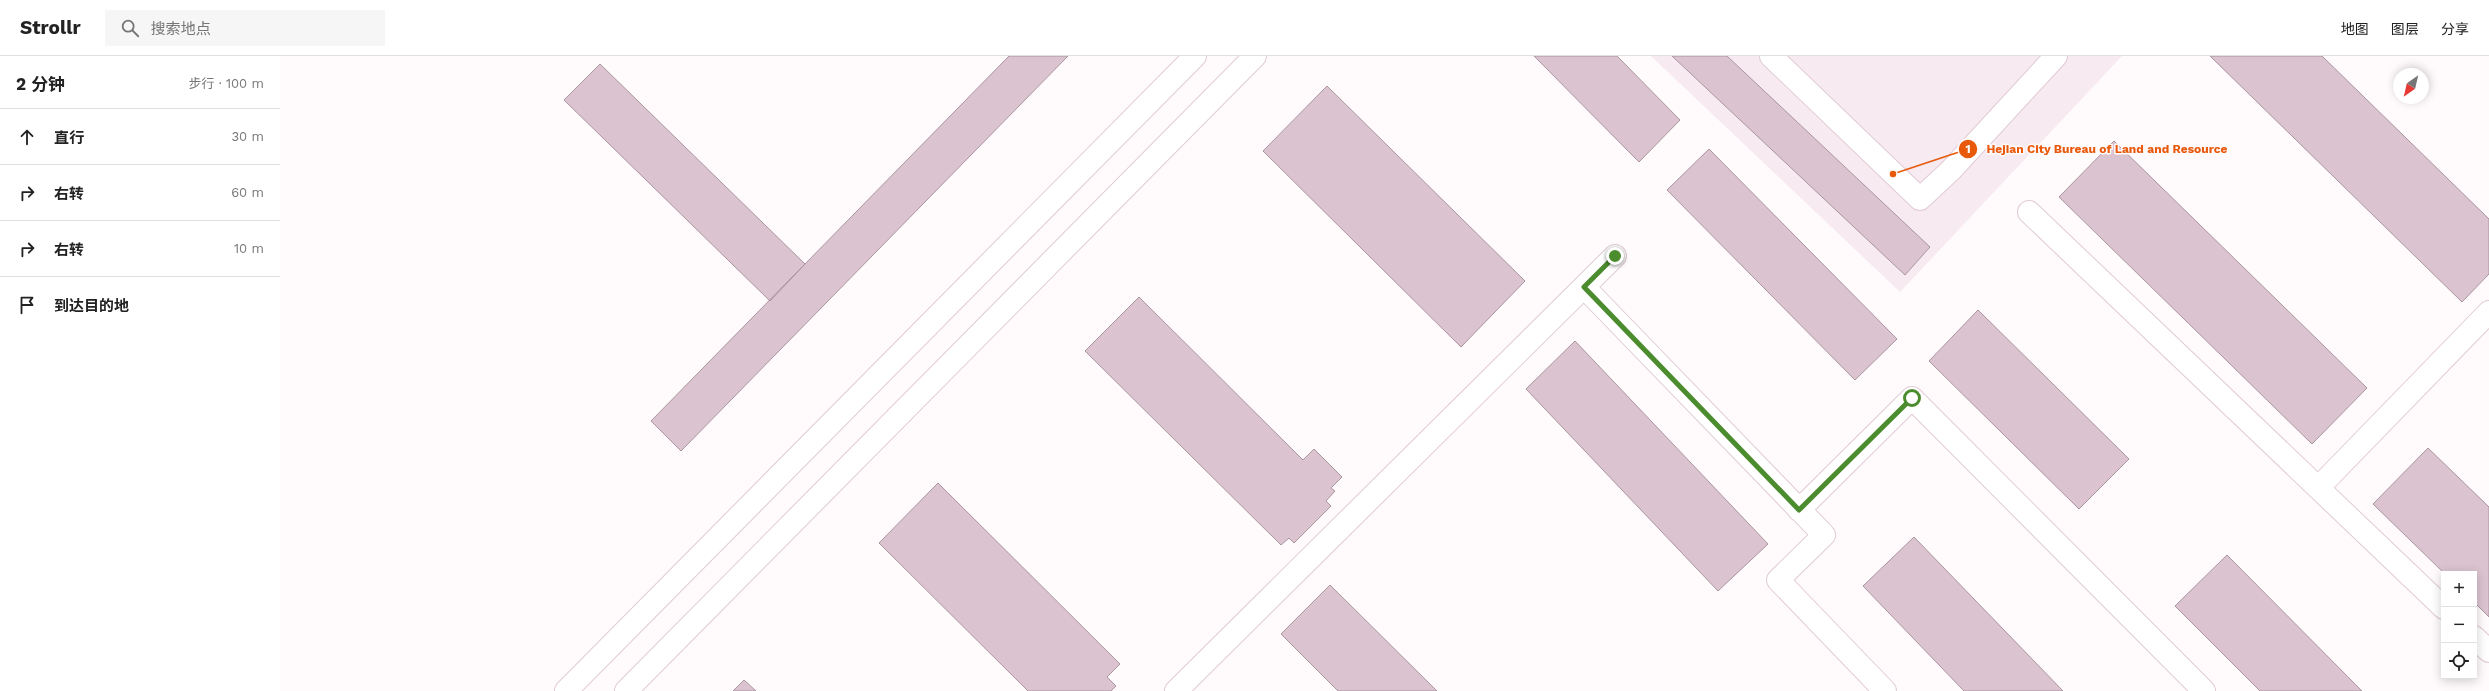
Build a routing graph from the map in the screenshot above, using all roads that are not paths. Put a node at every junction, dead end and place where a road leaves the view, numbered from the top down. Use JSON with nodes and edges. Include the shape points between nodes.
{"nodes":[{"id":1,"x":1195,"y":56,"type":"edge"},
{"id":2,"x":1255,"y":56,"type":"edge"},
{"id":3,"x":1771,"y":56,"type":"edge"},
{"id":4,"x":2056,"y":56,"type":"edge"},
{"id":5,"x":2029,"y":212,"type":"dead end"},
{"id":6,"x":1615,"y":256,"type":"dead end"},
{"id":7,"x":1584,"y":287,"type":"junction"},
{"id":8,"x":2489,"y":312,"type":"edge"},
{"id":9,"x":2318,"y":488,"type":"junction"},
{"id":10,"x":1799,"y":510,"type":"junction"},
{"id":11,"x":2443,"y":607,"type":"edge"},
{"id":12,"x":2477,"y":640,"type":"edge"},
{"id":13,"x":2489,"y":651,"type":"edge"},
{"id":14,"x":566,"y":691,"type":"edge"},
{"id":15,"x":626,"y":691,"type":"edge"},
{"id":16,"x":1176,"y":691,"type":"edge"},
{"id":17,"x":1885,"y":691,"type":"edge"},
{"id":18,"x":2204,"y":691,"type":"edge"}],
"edges":[{"from":1,"to":14,"type":"street"},
{"from":2,"to":15,"type":"street"},
{"from":3,"to":4,"type":"street","via":[[1920,199],[1951,170]]},
{"from":5,"to":9,"type":"street"},
{"from":6,"to":7,"type":"street"},
{"from":7,"to":10,"type":"street"},
{"from":7,"to":16,"type":"street"},
{"from":8,"to":9,"type":"street"},
{"from":9,"to":11,"type":"street"},
{"from":10,"to":17,"type":"street","via":[[1824,535],[1778,580]]},
{"from":10,"to":18,"type":"street","via":[[1912,398]]},
{"from":12,"to":13,"type":"street"}]}
